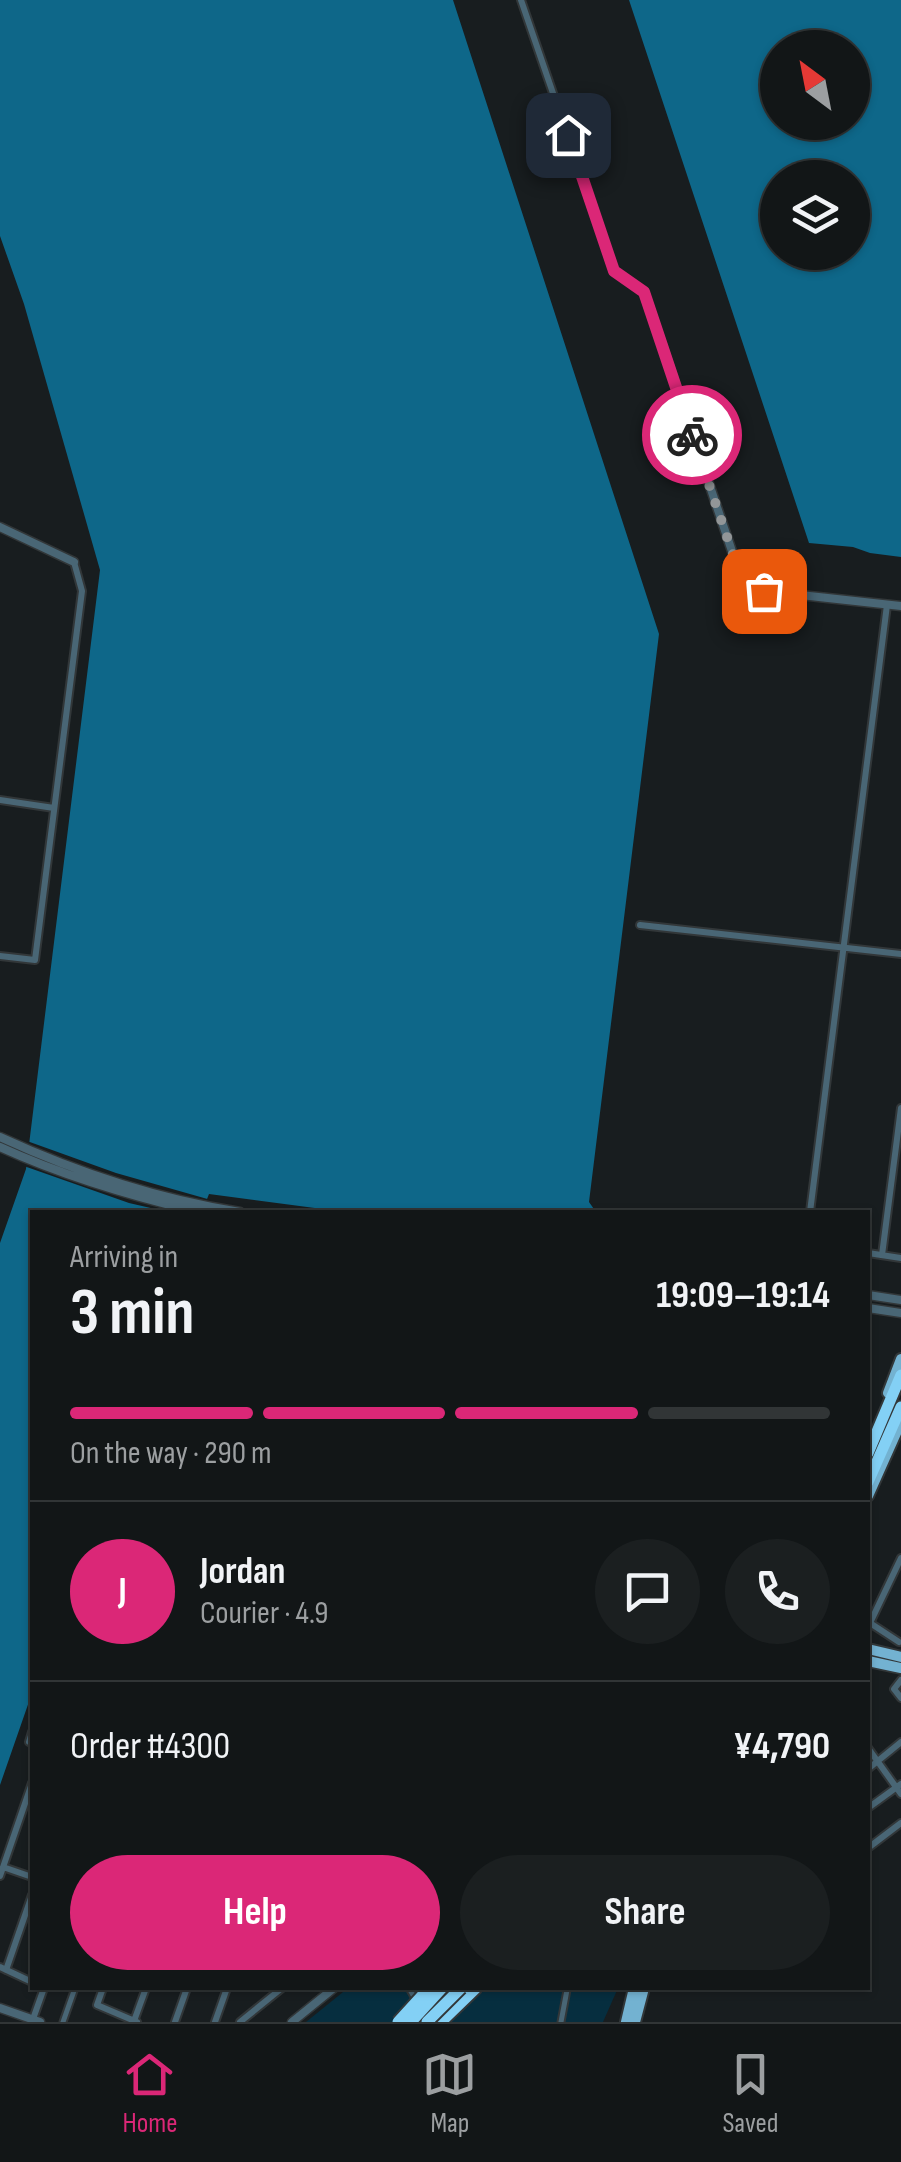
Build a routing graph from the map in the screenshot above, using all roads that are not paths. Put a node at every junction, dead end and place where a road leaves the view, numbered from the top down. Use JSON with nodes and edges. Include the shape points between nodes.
{"nodes":[{"id":1,"x":521,"y":0,"type":"edge"},
{"id":2,"x":644,"y":292,"type":"joint"},
{"id":3,"x":0,"y":527,"type":"edge"},
{"id":4,"x":74,"y":562,"type":"joint"},
{"id":5,"x":887,"y":604,"type":"junction"},
{"id":6,"x":901,"y":606,"type":"edge"},
{"id":7,"x":0,"y":800,"type":"edge"},
{"id":8,"x":54,"y":808,"type":"junction"},
{"id":9,"x":640,"y":926,"type":"dead end"},
{"id":10,"x":844,"y":947,"type":"junction"},
{"id":11,"x":901,"y":954,"type":"edge"},
{"id":12,"x":0,"y":956,"type":"edge"},
{"id":13,"x":901,"y":1108,"type":"edge"},
{"id":14,"x":0,"y":1137,"type":"edge"},
{"id":15,"x":0,"y":1147,"type":"edge"},
{"id":16,"x":898,"y":1153,"type":"edge"},
{"id":17,"x":26,"y":1154,"type":"junction"},
{"id":18,"x":191,"y":1210,"type":"edge"},
{"id":19,"x":227,"y":1210,"type":"edge"},
{"id":20,"x":810,"y":1210,"type":"edge"},
{"id":21,"x":870,"y":1254,"type":"edge"},
{"id":22,"x":882,"y":1256,"type":"junction"},
{"id":23,"x":901,"y":1258,"type":"edge"},
{"id":24,"x":870,"y":1296,"type":"edge"},
{"id":25,"x":901,"y":1300,"type":"edge"},
{"id":26,"x":870,"y":1308,"type":"edge"},
{"id":27,"x":901,"y":1312,"type":"edge"},
{"id":28,"x":901,"y":1359,"type":"edge"},
{"id":29,"x":901,"y":1374,"type":"edge"},
{"id":30,"x":901,"y":1406,"type":"edge"},
{"id":31,"x":901,"y":1422,"type":"edge"},
{"id":32,"x":870,"y":1435,"type":"edge"},
{"id":33,"x":870,"y":1449,"type":"edge"},
{"id":34,"x":870,"y":1477,"type":"edge"},
{"id":35,"x":870,"y":1492,"type":"edge"},
{"id":36,"x":901,"y":1558,"type":"edge"},
{"id":37,"x":900,"y":1642,"type":"edge"},
{"id":38,"x":870,"y":1649,"type":"edge"},
{"id":39,"x":901,"y":1657,"type":"edge"},
{"id":40,"x":870,"y":1661,"type":"edge"},
{"id":41,"x":901,"y":1668,"type":"edge"},
{"id":42,"x":901,"y":1680,"type":"edge"},
{"id":43,"x":901,"y":1698,"type":"edge"},
{"id":44,"x":901,"y":1742,"type":"edge"},
{"id":45,"x":870,"y":1751,"type":"edge"},
{"id":46,"x":877,"y":1762,"type":"junction"},
{"id":47,"x":870,"y":1767,"type":"edge"},
{"id":48,"x":899,"y":1789,"type":"edge"},
{"id":49,"x":30,"y":1790,"type":"edge"},
{"id":50,"x":870,"y":1807,"type":"edge"},
{"id":51,"x":901,"y":1823,"type":"edge"},
{"id":52,"x":870,"y":1846,"type":"edge"},
{"id":53,"x":3,"y":1867,"type":"junction"},
{"id":54,"x":0,"y":1876,"type":"edge"},
{"id":55,"x":30,"y":1876,"type":"edge"},
{"id":56,"x":30,"y":1900,"type":"edge"},
{"id":57,"x":3,"y":1969,"type":"edge"},
{"id":58,"x":30,"y":1981,"type":"edge"},
{"id":59,"x":44,"y":1990,"type":"edge"},
{"id":60,"x":74,"y":1990,"type":"edge"},
{"id":61,"x":102,"y":1990,"type":"edge"},
{"id":62,"x":145,"y":1990,"type":"edge"},
{"id":63,"x":186,"y":1990,"type":"edge"},
{"id":64,"x":227,"y":1990,"type":"edge"},
{"id":65,"x":280,"y":1990,"type":"edge"},
{"id":66,"x":332,"y":1990,"type":"edge"},
{"id":67,"x":410,"y":1990,"type":"edge"},
{"id":68,"x":426,"y":1990,"type":"edge"},
{"id":69,"x":440,"y":1990,"type":"edge"},
{"id":70,"x":458,"y":1990,"type":"edge"},
{"id":71,"x":474,"y":1990,"type":"edge"},
{"id":72,"x":567,"y":1990,"type":"dead end"},
{"id":73,"x":632,"y":1990,"type":"edge"},
{"id":74,"x":644,"y":1990,"type":"edge"},
{"id":75,"x":0,"y":2008,"type":"edge"},
{"id":76,"x":36,"y":2021,"type":"edge"},
{"id":77,"x":63,"y":2022,"type":"edge"},
{"id":78,"x":135,"y":2022,"type":"edge"},
{"id":79,"x":176,"y":2022,"type":"edge"},
{"id":80,"x":215,"y":2022,"type":"edge"},
{"id":81,"x":240,"y":2022,"type":"edge"},
{"id":82,"x":292,"y":2022,"type":"edge"},
{"id":83,"x":398,"y":2022,"type":"edge"},
{"id":84,"x":410,"y":2022,"type":"edge"},
{"id":85,"x":428,"y":2022,"type":"edge"},
{"id":86,"x":439,"y":2022,"type":"edge"},
{"id":87,"x":561,"y":2022,"type":"edge"},
{"id":88,"x":624,"y":2022,"type":"edge"},
{"id":89,"x":636,"y":2022,"type":"edge"}],
"edges":[{"from":1,"to":2,"type":"street","via":[[614,271]]},
{"from":2,"to":5,"type":"street","via":[[745,580],[764,591]]},
{"from":3,"to":4,"type":"street"},
{"from":4,"to":8,"type":"street","via":[[82,591]]},
{"from":5,"to":6,"type":"street"},
{"from":5,"to":10,"type":"street"},
{"from":7,"to":8,"type":"street"},
{"from":8,"to":12,"type":"street","via":[[35,960]]},
{"from":9,"to":10,"type":"street"},
{"from":10,"to":11,"type":"street"},
{"from":10,"to":20,"type":"street"},
{"from":13,"to":16,"type":"street"},
{"from":14,"to":17,"type":"street"},
{"from":15,"to":17,"type":"street"},
{"from":16,"to":22,"type":"street"},
{"from":17,"to":18,"type":"street","via":[[107,1187]]},
{"from":17,"to":19,"type":"street"},
{"from":21,"to":22,"type":"street"},
{"from":22,"to":23,"type":"street"},
{"from":24,"to":25,"type":"street"},
{"from":26,"to":27,"type":"street"},
{"from":28,"to":32,"type":"main road"},
{"from":29,"to":33,"type":"highway"},
{"from":30,"to":34,"type":"highway"},
{"from":31,"to":35,"type":"main road"},
{"from":36,"to":37,"type":"street","via":[[870,1623]]},
{"from":38,"to":39,"type":"main road"},
{"from":40,"to":41,"type":"main road"},
{"from":42,"to":43,"type":"street","via":[[894,1690]]},
{"from":44,"to":46,"type":"street"},
{"from":45,"to":46,"type":"street"},
{"from":46,"to":47,"type":"street"},
{"from":46,"to":48,"type":"street"},
{"from":48,"to":50,"type":"street"},
{"from":49,"to":53,"type":"street"},
{"from":51,"to":52,"type":"street"},
{"from":53,"to":54,"type":"street"},
{"from":53,"to":55,"type":"street"},
{"from":56,"to":57,"type":"street"},
{"from":57,"to":58,"type":"street"},
{"from":59,"to":76,"type":"street"},
{"from":60,"to":77,"type":"street"},
{"from":61,"to":78,"type":"street","via":[[97,2005]]},
{"from":62,"to":78,"type":"street"},
{"from":63,"to":79,"type":"street"},
{"from":64,"to":80,"type":"street"},
{"from":65,"to":81,"type":"street"},
{"from":66,"to":82,"type":"street"},
{"from":67,"to":86,"type":"street"},
{"from":68,"to":83,"type":"highway","bridge":true},
{"from":69,"to":84,"type":"highway","bridge":true},
{"from":70,"to":85,"type":"highway","bridge":true},
{"from":71,"to":86,"type":"highway"},
{"from":72,"to":87,"type":"street"},
{"from":73,"to":88,"type":"main road"},
{"from":74,"to":89,"type":"main road"},
{"from":75,"to":76,"type":"street"}]}
